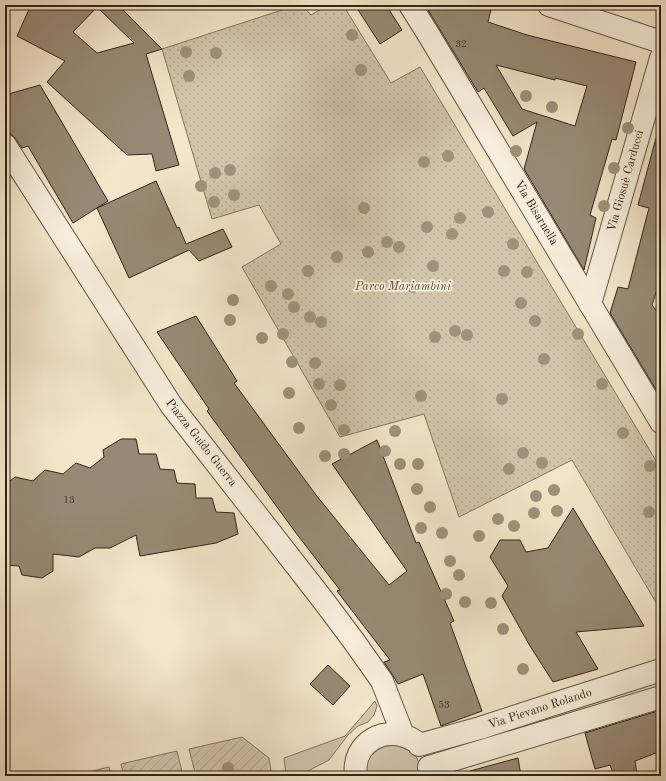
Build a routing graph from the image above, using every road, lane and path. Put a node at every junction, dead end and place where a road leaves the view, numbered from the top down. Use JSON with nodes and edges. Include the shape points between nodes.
{"nodes":[{"id":1,"x":410,"y":5,"type":"edge"},
{"id":2,"x":550,"y":5,"type":"edge"},
{"id":3,"x":661,"y":42,"type":"edge"},
{"id":4,"x":661,"y":58,"type":"edge"},
{"id":5,"x":5,"y":145,"type":"edge"},
{"id":6,"x":590,"y":304,"type":"junction"},
{"id":7,"x":661,"y":422,"type":"edge"},
{"id":8,"x":661,"y":670,"type":"edge"},
{"id":9,"x":661,"y":697,"type":"edge"},
{"id":10,"x":411,"y":740,"type":"junction"},
{"id":11,"x":429,"y":771,"type":"edge"},
{"id":12,"x":356,"y":776,"type":"edge"}],
"edges":[{"from":1,"to":6,"type":"street","name":"Via Bisarnella"},
{"from":2,"to":3,"type":"street"},
{"from":4,"to":6,"type":"street","name":"Via Giosuè Carducci"},
{"from":5,"to":10,"type":"street","name":"Piazza Guido Guerra","via":[[171,405],[328,605],[382,681]]},
{"from":6,"to":7,"type":"street","name":"Via Bisarnella"},
{"from":8,"to":10,"type":"street","name":"Via Pievano Rolando","via":[[480,728]]},
{"from":9,"to":11,"type":"street","name":"Via Pievano Rolando"},
{"from":10,"to":11,"type":"street","name":"Piazza Guido Guerra","via":[[427,758]]},
{"from":10,"to":12,"type":"street","via":[[393,733],[372,739],[357,758]]}]}
